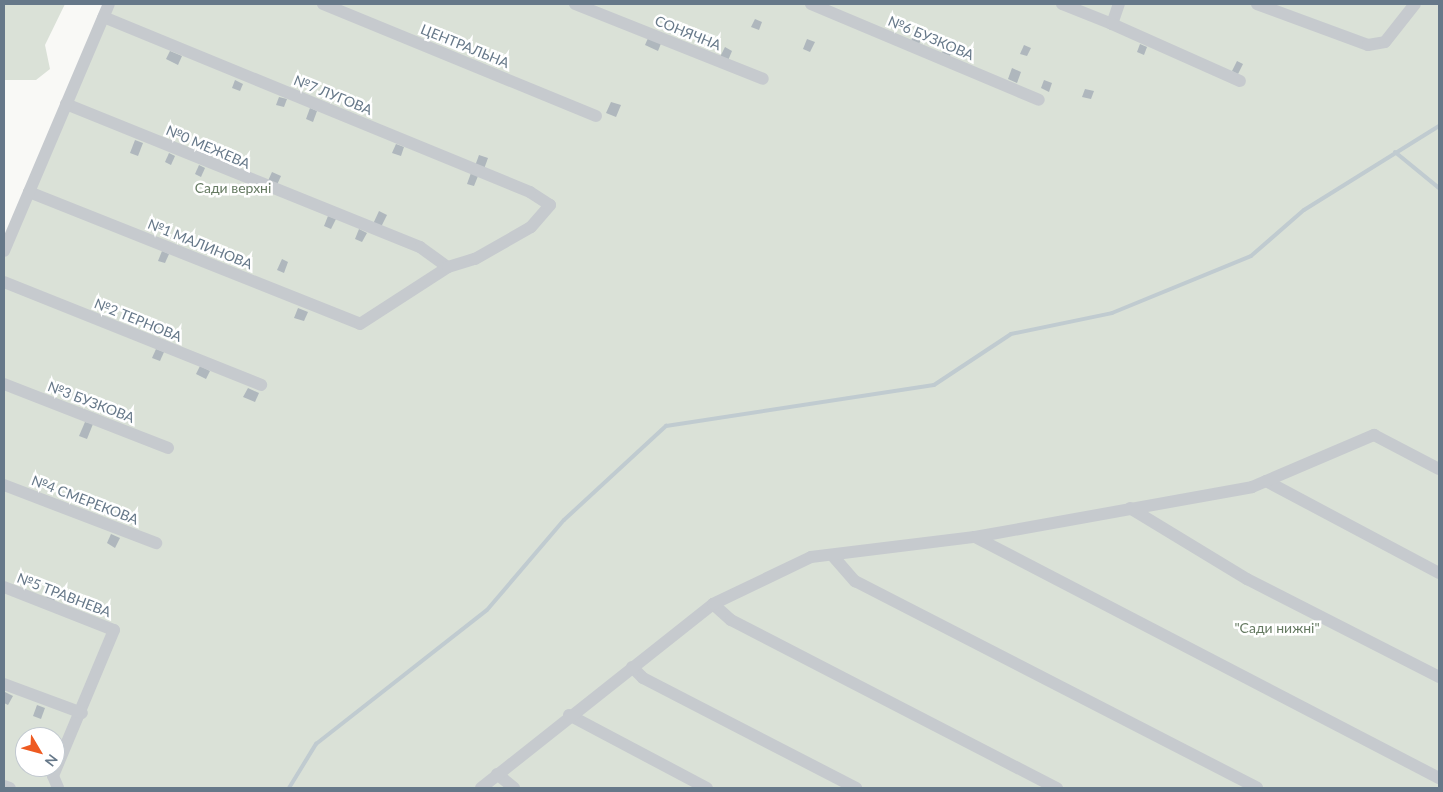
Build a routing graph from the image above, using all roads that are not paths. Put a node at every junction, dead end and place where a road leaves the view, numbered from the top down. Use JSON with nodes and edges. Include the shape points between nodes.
{"nodes":[{"id":1,"x":108,"y":4,"type":"edge"},
{"id":2,"x":323,"y":4,"type":"edge"},
{"id":3,"x":575,"y":4,"type":"edge"},
{"id":4,"x":810,"y":4,"type":"edge"},
{"id":5,"x":1062,"y":4,"type":"edge"},
{"id":6,"x":1120,"y":4,"type":"edge"},
{"id":7,"x":1257,"y":4,"type":"edge"},
{"id":8,"x":1415,"y":4,"type":"edge"},
{"id":9,"x":103,"y":17,"type":"junction"},
{"id":10,"x":1112,"y":24,"type":"junction"},
{"id":11,"x":763,"y":79,"type":"dead end"},
{"id":12,"x":1240,"y":81,"type":"dead end"},
{"id":13,"x":1039,"y":100,"type":"dead end"},
{"id":14,"x":66,"y":104,"type":"junction"},
{"id":15,"x":596,"y":116,"type":"dead end"},
{"id":16,"x":29,"y":192,"type":"junction"},
{"id":17,"x":4,"y":251,"type":"edge"},
{"id":18,"x":448,"y":266,"type":"junction"},
{"id":19,"x":4,"y":282,"type":"edge"},
{"id":20,"x":4,"y":384,"type":"edge"},
{"id":21,"x":261,"y":385,"type":"dead end"},
{"id":22,"x":168,"y":448,"type":"dead end"},
{"id":23,"x":1439,"y":469,"type":"edge"},
{"id":24,"x":1266,"y":481,"type":"junction"},
{"id":25,"x":4,"y":485,"type":"edge"},
{"id":26,"x":1130,"y":508,"type":"junction"},
{"id":27,"x":975,"y":537,"type":"junction"},
{"id":28,"x":156,"y":543,"type":"dead end"},
{"id":29,"x":832,"y":555,"type":"junction"},
{"id":30,"x":1439,"y":573,"type":"edge"},
{"id":31,"x":4,"y":588,"type":"edge"},
{"id":32,"x":713,"y":604,"type":"junction"},
{"id":33,"x":632,"y":667,"type":"junction"},
{"id":34,"x":1439,"y":677,"type":"edge"},
{"id":35,"x":4,"y":684,"type":"edge"},
{"id":36,"x":82,"y":713,"type":"junction"},
{"id":37,"x":569,"y":716,"type":"junction"},
{"id":38,"x":497,"y":774,"type":"junction"},
{"id":39,"x":1439,"y":778,"type":"edge"},
{"id":40,"x":4,"y":786,"type":"edge"},
{"id":41,"x":10,"y":788,"type":"edge"},
{"id":42,"x":58,"y":788,"type":"edge"},
{"id":43,"x":481,"y":788,"type":"edge"},
{"id":44,"x":514,"y":788,"type":"edge"},
{"id":45,"x":707,"y":788,"type":"edge"},
{"id":46,"x":856,"y":788,"type":"edge"},
{"id":47,"x":1057,"y":788,"type":"edge"},
{"id":48,"x":1257,"y":788,"type":"edge"}],
"edges":[{"from":1,"to":9,"type":"street"},
{"from":2,"to":15,"type":"street","name":"ЦЕНТРАЛЬНА"},
{"from":3,"to":11,"type":"street","name":"СОНЯЧНА"},
{"from":4,"to":13,"type":"street","name":"№6 БУЗКОВА"},
{"from":5,"to":10,"type":"street"},
{"from":6,"to":10,"type":"street"},
{"from":7,"to":8,"type":"street","via":[[1348,41],[1368,45],[1385,42]]},
{"from":9,"to":14,"type":"street"},
{"from":9,"to":18,"type":"street","name":"№7 ЛУГОВА","via":[[530,192],[550,205],[531,227],[475,259]]},
{"from":10,"to":12,"type":"street"},
{"from":14,"to":16,"type":"street"},
{"from":14,"to":18,"type":"street","name":"№0 МЕЖЕВА","via":[[420,247]]},
{"from":16,"to":17,"type":"street"},
{"from":16,"to":18,"type":"street","name":"№1 МАЛИНОВА","via":[[360,324]]},
{"from":19,"to":21,"type":"street","name":"№2 ТЕРНОВА"},
{"from":20,"to":22,"type":"street","name":"№3 БУЗКОВА"},
{"from":23,"to":24,"type":"street","via":[[1374,435]]},
{"from":24,"to":26,"type":"street"},
{"from":24,"to":30,"type":"street"},
{"from":25,"to":28,"type":"street","name":"№4 СМЕРЕКОВА"},
{"from":26,"to":27,"type":"street"},
{"from":26,"to":34,"type":"street","via":[[1247,579]]},
{"from":27,"to":29,"type":"street"},
{"from":27,"to":39,"type":"street"},
{"from":29,"to":32,"type":"street","via":[[811,557]]},
{"from":29,"to":48,"type":"street","via":[[855,581]]},
{"from":31,"to":36,"type":"street","name":"№5 ТРАВНЕВА","via":[[114,630]]},
{"from":32,"to":33,"type":"street"},
{"from":32,"to":47,"type":"street","via":[[731,620]]},
{"from":33,"to":37,"type":"street"},
{"from":33,"to":46,"type":"street","via":[[643,678]]},
{"from":35,"to":36,"type":"street"},
{"from":36,"to":42,"type":"street","via":[[53,776]]},
{"from":37,"to":38,"type":"street"},
{"from":37,"to":45,"type":"street"},
{"from":38,"to":43,"type":"street"},
{"from":38,"to":44,"type":"street"},
{"from":40,"to":41,"type":"street"}]}
